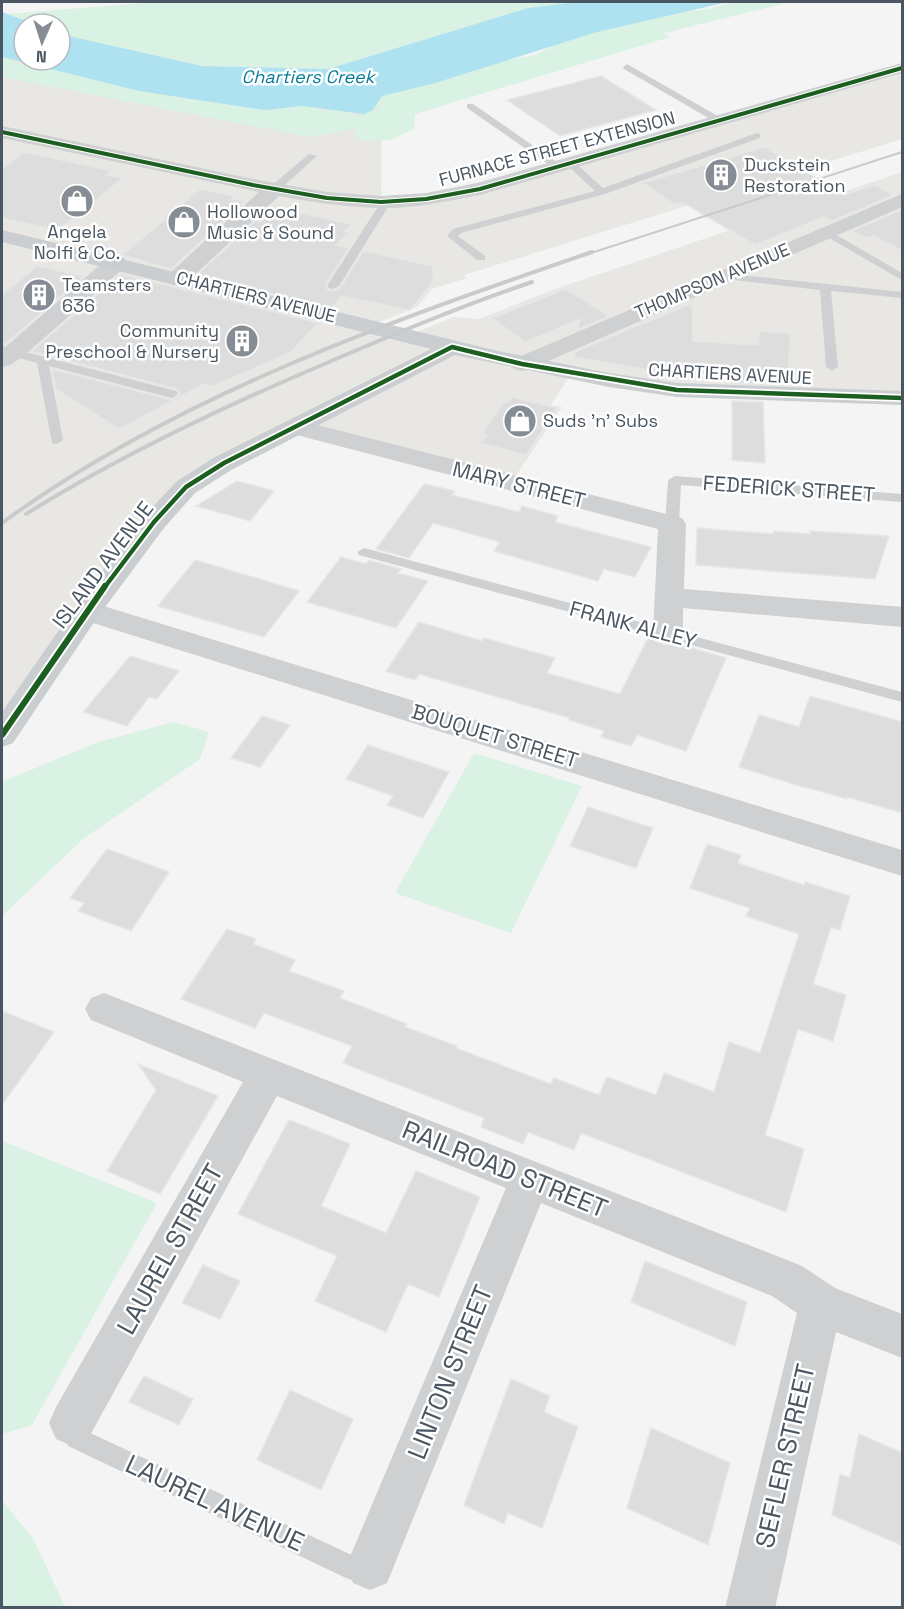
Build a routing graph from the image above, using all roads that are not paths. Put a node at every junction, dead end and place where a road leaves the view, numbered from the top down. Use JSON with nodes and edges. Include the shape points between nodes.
{"nodes":[{"id":1,"x":627,"y":67,"type":"dead end"},
{"id":2,"x":903,"y":68,"type":"edge"},
{"id":3,"x":470,"y":106,"type":"dead end"},
{"id":4,"x":720,"y":121,"type":"junction"},
{"id":5,"x":2,"y":132,"type":"edge"},
{"id":6,"x":757,"y":136,"type":"dead end"},
{"id":7,"x":312,"y":156,"type":"dead end"},
{"id":8,"x":565,"y":165,"type":"junction"},
{"id":9,"x":274,"y":189,"type":"junction"},
{"id":10,"x":601,"y":192,"type":"junction"},
{"id":11,"x":903,"y":200,"type":"edge"},
{"id":12,"x":386,"y":202,"type":"junction"},
{"id":13,"x":826,"y":232,"type":"junction"},
{"id":14,"x":2,"y":236,"type":"edge"},
{"id":15,"x":482,"y":258,"type":"dead end"},
{"id":16,"x":116,"y":263,"type":"junction"},
{"id":17,"x":721,"y":276,"type":"junction"},
{"id":18,"x":903,"y":277,"type":"edge"},
{"id":19,"x":178,"y":278,"type":"junction"},
{"id":20,"x":333,"y":286,"type":"dead end"},
{"id":21,"x":825,"y":287,"type":"junction"},
{"id":22,"x":903,"y":295,"type":"edge"},
{"id":23,"x":452,"y":347,"type":"junction"},
{"id":24,"x":5,"y":354,"type":"edge"},
{"id":25,"x":42,"y":360,"type":"junction"},
{"id":26,"x":522,"y":364,"type":"junction"},
{"id":27,"x":832,"y":367,"type":"dead end"},
{"id":28,"x":172,"y":394,"type":"dead end"},
{"id":29,"x":903,"y":398,"type":"edge"},
{"id":30,"x":294,"y":427,"type":"junction"},
{"id":31,"x":57,"y":440,"type":"dead end"},
{"id":32,"x":903,"y":498,"type":"edge"},
{"id":33,"x":672,"y":524,"type":"junction"},
{"id":34,"x":364,"y":552,"type":"dead end"},
{"id":35,"x":668,"y":597,"type":"junction"},
{"id":36,"x":87,"y":611,"type":"junction"},
{"id":37,"x":903,"y":617,"type":"edge"},
{"id":38,"x":668,"y":633,"type":"junction"},
{"id":39,"x":903,"y":697,"type":"edge"},
{"id":40,"x":2,"y":735,"type":"edge"},
{"id":41,"x":903,"y":863,"type":"edge"},
{"id":42,"x":104,"y":1009,"type":"dead end"},
{"id":43,"x":268,"y":1075,"type":"junction"},
{"id":44,"x":530,"y":1179,"type":"junction"},
{"id":45,"x":821,"y":1304,"type":"junction"},
{"id":46,"x":903,"y":1336,"type":"edge"},
{"id":47,"x":72,"y":1423,"type":"joint"},
{"id":48,"x":370,"y":1566,"type":"joint"},
{"id":49,"x":750,"y":1608,"type":"edge"}],
"edges":[{"from":1,"to":4,"type":"lane"},
{"from":2,"to":4,"type":"street","name":"FURNACE STREET EXTENSION"},
{"from":3,"to":8,"type":"lane"},
{"from":4,"to":8,"type":"street","name":"FURNACE STREET EXTENSION"},
{"from":5,"to":9,"type":"street","name":"FURNACE STREET EXTENSION"},
{"from":6,"to":10,"type":"lane"},
{"from":7,"to":9,"type":"lane"},
{"from":8,"to":10,"type":"lane","via":[[592,181]]},
{"from":8,"to":12,"type":"street","name":"FURNACE STREET EXTENSION","via":[[480,189]]},
{"from":9,"to":12,"type":"street","name":"FURNACE STREET EXTENSION"},
{"from":9,"to":19,"type":"street"},
{"from":10,"to":15,"type":"lane","via":[[457,231],[452,236]]},
{"from":11,"to":13,"type":"street","name":"THOMPSON AVENUE"},
{"from":12,"to":20,"type":"lane"},
{"from":13,"to":17,"type":"street","name":"THOMPSON AVENUE"},
{"from":13,"to":18,"type":"lane"},
{"from":14,"to":16,"type":"main road","name":"CHARTIERS AVENUE"},
{"from":16,"to":19,"type":"main road","name":"CHARTIERS AVENUE"},
{"from":16,"to":24,"type":"street"},
{"from":17,"to":21,"type":"lane"},
{"from":17,"to":26,"type":"street","name":"THOMPSON AVENUE"},
{"from":19,"to":23,"type":"main road","name":"CHARTIERS AVENUE"},
{"from":21,"to":22,"type":"lane"},
{"from":21,"to":27,"type":"lane"},
{"from":23,"to":26,"type":"main road","name":"CHARTIERS AVENUE"},
{"from":23,"to":30,"type":"main road","name":"ISLAND AVENUE"},
{"from":24,"to":25,"type":"lane"},
{"from":25,"to":28,"type":"lane"},
{"from":25,"to":31,"type":"lane"},
{"from":26,"to":29,"type":"main road","name":"CHARTIERS AVENUE","via":[[677,390]]},
{"from":30,"to":33,"type":"street","name":"MARY STREET"},
{"from":30,"to":36,"type":"main road","name":"ISLAND AVENUE","via":[[186,487],[154,522]]},
{"from":32,"to":33,"type":"lane","name":"FEDERICK STREET","via":[[675,480]]},
{"from":33,"to":35,"type":"street"},
{"from":34,"to":38,"type":"lane","name":"FRANK ALLEY"},
{"from":35,"to":37,"type":"street"},
{"from":35,"to":38,"type":"street"},
{"from":36,"to":40,"type":"main road","name":"ISLAND AVENUE"},
{"from":36,"to":41,"type":"street","name":"BOUQUET STREET"},
{"from":38,"to":39,"type":"lane","name":"FRANK ALLEY"},
{"from":42,"to":43,"type":"street","name":"RAILROAD STREET"},
{"from":43,"to":44,"type":"street","name":"RAILROAD STREET"},
{"from":43,"to":47,"type":"street","name":"LAUREL STREET"},
{"from":44,"to":45,"type":"street","name":"RAILROAD STREET","via":[[787,1281]]},
{"from":44,"to":48,"type":"street","name":"LINTON STREET"},
{"from":45,"to":46,"type":"street","name":"RAILROAD STREET"},
{"from":45,"to":49,"type":"street","name":"SEFLER STREET"},
{"from":47,"to":48,"type":"lane","name":"LAUREL AVENUE","via":[[76,1438],[355,1569]]}]}
